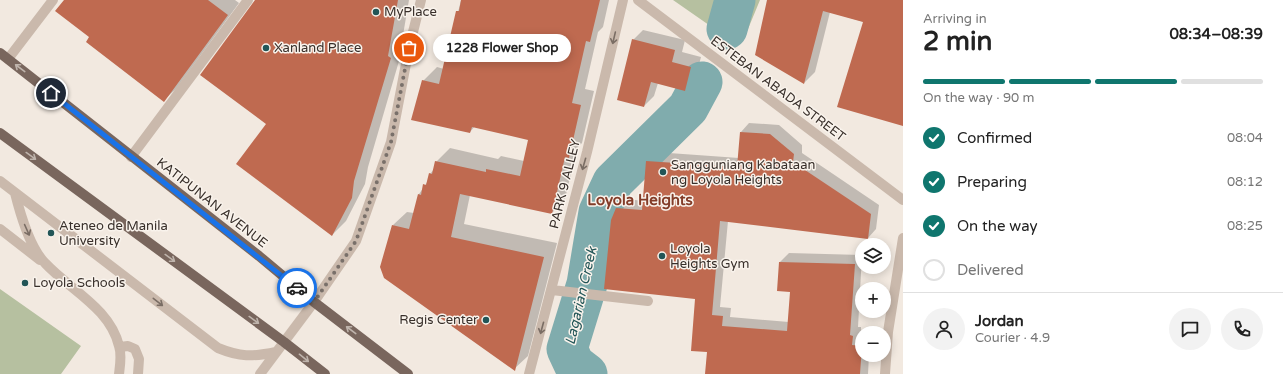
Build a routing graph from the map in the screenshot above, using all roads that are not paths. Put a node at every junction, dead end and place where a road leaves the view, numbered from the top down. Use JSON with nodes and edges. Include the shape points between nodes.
{"nodes":[{"id":1,"x":53,"y":0,"type":"edge"},
{"id":2,"x":248,"y":0,"type":"edge"},
{"id":3,"x":421,"y":0,"type":"edge"},
{"id":4,"x":623,"y":0,"type":"edge"},
{"id":5,"x":638,"y":0,"type":"edge"},
{"id":6,"x":4,"y":56,"type":"edge"},
{"id":7,"x":0,"y":133,"type":"edge"},
{"id":8,"x":131,"y":157,"type":"junction"},
{"id":9,"x":0,"y":181,"type":"edge"},
{"id":10,"x":15,"y":193,"type":"junction"},
{"id":11,"x":903,"y":200,"type":"edge"},
{"id":12,"x":0,"y":229,"type":"edge"},
{"id":13,"x":903,"y":238,"type":"edge"},
{"id":14,"x":44,"y":262,"type":"junction"},
{"id":15,"x":552,"y":290,"type":"junction"},
{"id":16,"x":648,"y":301,"type":"dead end"},
{"id":17,"x":314,"y":302,"type":"junction"},
{"id":18,"x":284,"y":342,"type":"junction"},
{"id":19,"x":120,"y":347,"type":"junction"},
{"id":20,"x":276,"y":352,"type":"junction"},
{"id":21,"x":320,"y":372,"type":"edge"},
{"id":22,"x":119,"y":374,"type":"edge"},
{"id":23,"x":138,"y":374,"type":"edge"},
{"id":24,"x":260,"y":374,"type":"edge"},
{"id":25,"x":408,"y":374,"type":"edge"},
{"id":26,"x":529,"y":374,"type":"edge"},
{"id":27,"x":885,"y":374,"type":"edge"}],
"edges":[{"from":1,"to":6,"type":"street"},
{"from":2,"to":8,"type":"street"},
{"from":3,"to":17,"type":"street","via":[[391,142],[382,168],[356,241]]},
{"from":4,"to":15,"type":"street","name":"PARK 9 ALLEY","one_way":true},
{"from":5,"to":11,"type":"street","name":"ESTEBAN ABADA STREET"},
{"from":8,"to":6,"type":"main road","name":"KATIPUNAN AVENUE","one_way":true},
{"from":7,"to":18,"type":"main road","one_way":true},
{"from":8,"to":17,"type":"main road","name":"KATIPUNAN AVENUE"},
{"from":9,"to":10,"type":"street"},
{"from":10,"to":14,"type":"street","one_way":true,"via":[[21,217]]},
{"from":10,"to":20,"type":"street","one_way":true,"via":[[218,348],[235,355],[255,356]]},
{"from":12,"to":14,"type":"street"},
{"from":13,"to":27,"type":"street","via":[[888,332]]},
{"from":14,"to":19,"type":"street","via":[[99,311],[112,328]]},
{"from":15,"to":16,"type":"street"},
{"from":15,"to":26,"type":"street","name":"PARK 9 ALLEY","one_way":true},
{"from":17,"to":18,"type":"street"},
{"from":25,"to":17,"type":"main road","name":"KATIPUNAN AVENUE","one_way":true},
{"from":18,"to":20,"type":"street"},
{"from":18,"to":21,"type":"main road","one_way":true},
{"from":19,"to":22,"type":"street"},
{"from":19,"to":23,"type":"street","via":[[128,346],[135,349],[139,359]]},
{"from":20,"to":24,"type":"street"}]}
